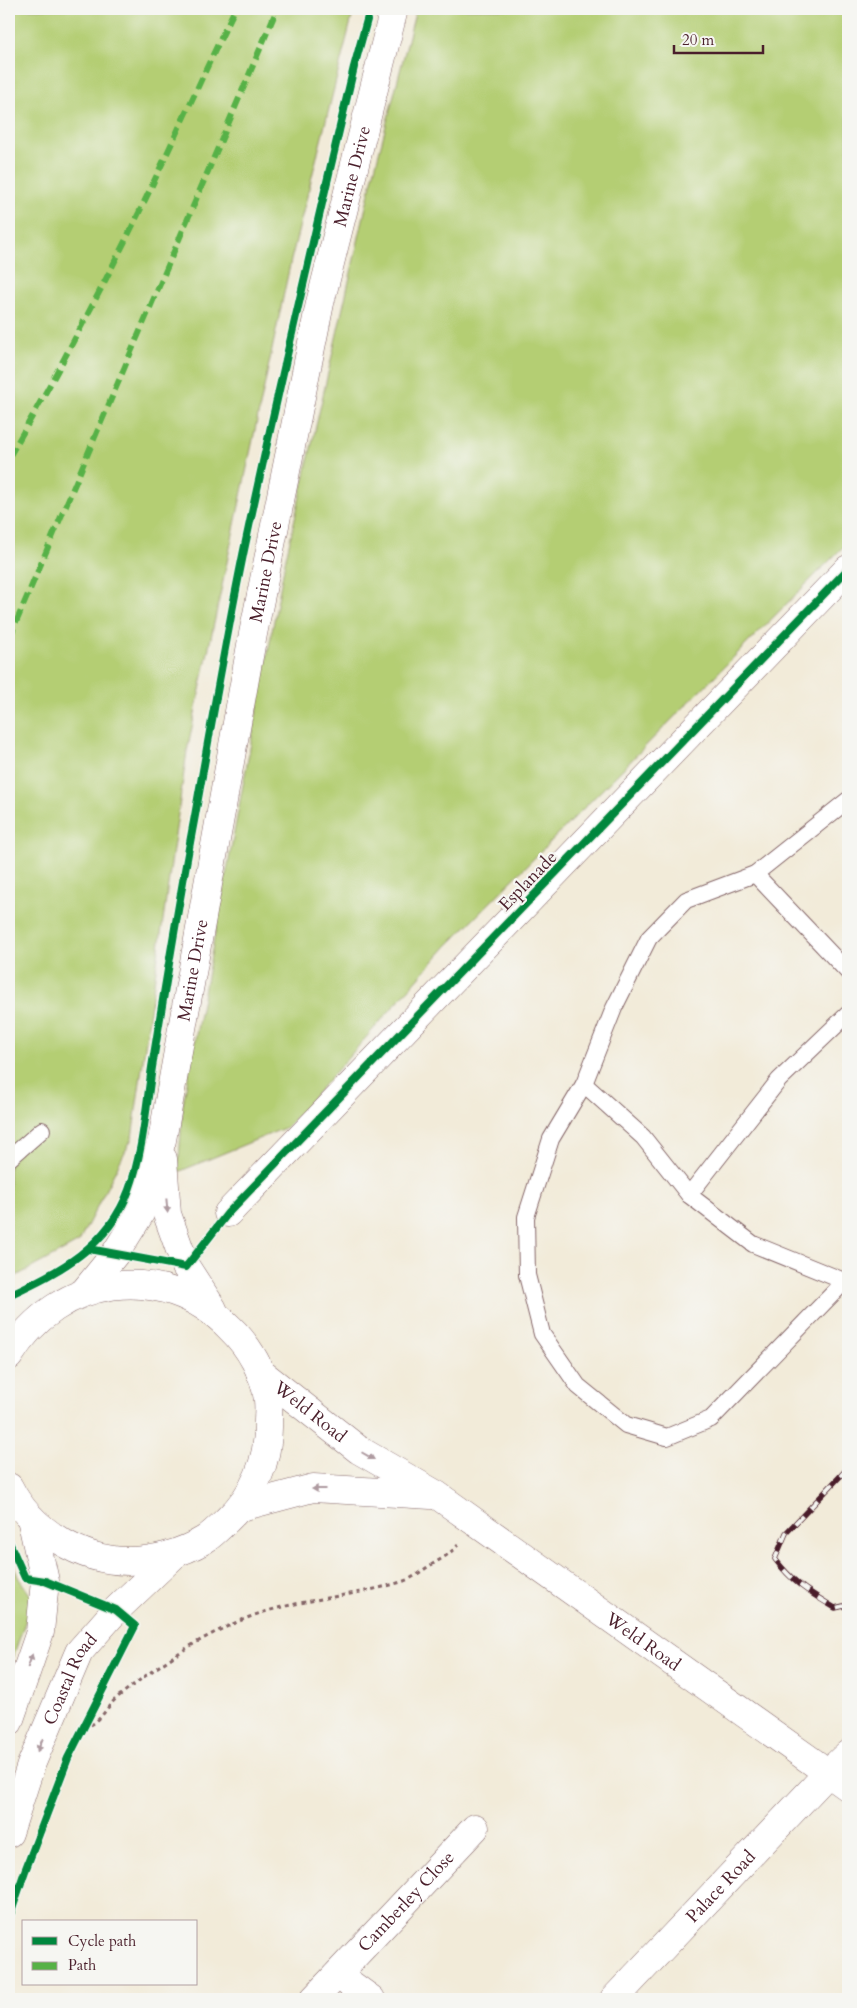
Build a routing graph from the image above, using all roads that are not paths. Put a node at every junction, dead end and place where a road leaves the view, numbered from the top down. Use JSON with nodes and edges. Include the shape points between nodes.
{"nodes":[{"id":1,"x":394,"y":9,"type":"edge"},
{"id":2,"x":848,"y":569,"type":"edge"},
{"id":3,"x":848,"y":800,"type":"edge"},
{"id":4,"x":755,"y":874,"type":"junction"},
{"id":5,"x":848,"y":972,"type":"edge"},
{"id":6,"x":848,"y":1014,"type":"edge"},
{"id":7,"x":584,"y":1084,"type":"junction"},
{"id":8,"x":42,"y":1130,"type":"dead end"},
{"id":9,"x":162,"y":1140,"type":"junction"},
{"id":10,"x":9,"y":1159,"type":"edge"},
{"id":11,"x":690,"y":1195,"type":"junction"},
{"id":12,"x":228,"y":1213,"type":"dead end"},
{"id":13,"x":846,"y":1279,"type":"edge"},
{"id":14,"x":84,"y":1292,"type":"junction"},
{"id":15,"x":215,"y":1312,"type":"junction"},
{"id":16,"x":18,"y":1333,"type":"edge"},
{"id":17,"x":9,"y":1356,"type":"edge"},
{"id":18,"x":260,"y":1372,"type":"junction"},
{"id":19,"x":9,"y":1487,"type":"edge"},
{"id":20,"x":437,"y":1496,"type":"junction"},
{"id":21,"x":241,"y":1507,"type":"junction"},
{"id":22,"x":30,"y":1518,"type":"junction"},
{"id":23,"x":175,"y":1554,"type":"junction"},
{"id":24,"x":9,"y":1722,"type":"edge"},
{"id":25,"x":848,"y":1754,"type":"edge"},
{"id":26,"x":838,"y":1780,"type":"edge"},
{"id":27,"x":475,"y":1828,"type":"dead end"},
{"id":28,"x":9,"y":1833,"type":"edge"},
{"id":29,"x":338,"y":1975,"type":"junction"},
{"id":30,"x":314,"y":1999,"type":"edge"},
{"id":31,"x":371,"y":1999,"type":"edge"},
{"id":32,"x":614,"y":1999,"type":"edge"}],
"edges":[{"from":1,"to":9,"type":"street","name":"Marine Drive","via":[[318,313],[253,634]]},
{"from":2,"to":12,"type":"street","name":"Esplanade"},
{"from":3,"to":4,"type":"lane"},
{"from":4,"to":5,"type":"lane"},
{"from":4,"to":7,"type":"lane","via":[[686,900],[649,938],[614,1008]]},
{"from":6,"to":11,"type":"lane","via":[[779,1080]]},
{"from":7,"to":11,"type":"lane","via":[[643,1137]]},
{"from":7,"to":13,"type":"lane","via":[[551,1139],[526,1217],[527,1275],[542,1334],[578,1386],[626,1424],[667,1437],[711,1419]]},
{"from":8,"to":10,"type":"lane"},
{"from":9,"to":14,"type":"street","name":"Marine Drive","via":[[140,1214],[115,1254]]},
{"from":9,"to":15,"type":"street","name":"Marine Drive","one_way":true,"via":[[167,1214],[186,1267]]},
{"from":11,"to":13,"type":"lane","via":[[753,1244]]},
{"from":14,"to":15,"type":"street","via":[[130,1284],[164,1288],[188,1296]]},
{"from":14,"to":16,"type":"street","via":[[52,1308]]},
{"from":15,"to":18,"type":"street","via":[[242,1340]]},
{"from":16,"to":17,"type":"street"},
{"from":18,"to":20,"type":"street","name":"Weld Road","one_way":true,"via":[[359,1450]]},
{"from":18,"to":21,"type":"street","via":[[268,1399],[268,1443],[258,1478]]},
{"from":19,"to":22,"type":"street"},
{"from":20,"to":21,"type":"street","one_way":true,"via":[[314,1488]]},
{"from":20,"to":26,"type":"street","name":"Weld Road"},
{"from":21,"to":23,"type":"street","via":[[205,1540]]},
{"from":22,"to":23,"type":"street","via":[[46,1532],[86,1553],[120,1561]]},
{"from":24,"to":22,"type":"street","one_way":true,"via":[[40,1632],[45,1581]]},
{"from":23,"to":28,"type":"street","name":"Coastal Road","one_way":true,"via":[[116,1610],[80,1652],[31,1765]]},
{"from":25,"to":26,"type":"street","name":"Palace Road"},
{"from":26,"to":32,"type":"street","name":"Palace Road"},
{"from":27,"to":29,"type":"street","name":"Camberley Close"},
{"from":29,"to":30,"type":"street","name":"Camberley Close"},
{"from":29,"to":31,"type":"street"}]}
